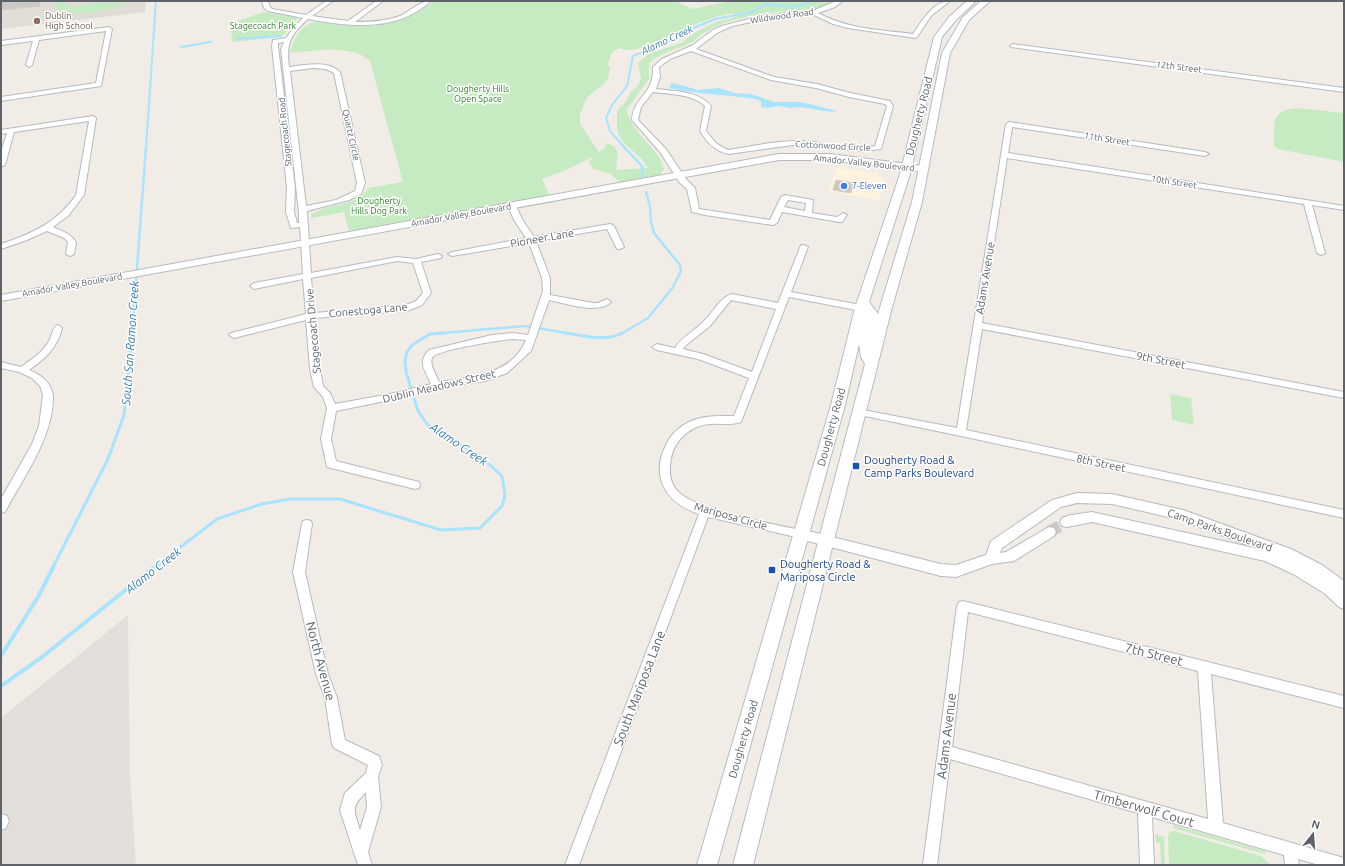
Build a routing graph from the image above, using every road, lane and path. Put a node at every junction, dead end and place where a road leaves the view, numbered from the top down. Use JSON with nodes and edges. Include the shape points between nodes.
{"nodes":[{"id":1,"x":266,"y":1,"type":"edge"},
{"id":2,"x":330,"y":1,"type":"edge"},
{"id":3,"x":380,"y":1,"type":"edge"},
{"id":4,"x":428,"y":1,"type":"edge"},
{"id":5,"x":840,"y":1,"type":"edge"},
{"id":6,"x":947,"y":1,"type":"edge"},
{"id":7,"x":972,"y":1,"type":"edge"},
{"id":8,"x":986,"y":1,"type":"edge"},
{"id":9,"x":812,"y":12,"type":"junction"},
{"id":10,"x":308,"y":17,"type":"junction"},
{"id":11,"x":350,"y":23,"type":"junction"},
{"id":12,"x":37,"y":38,"type":"junction"},
{"id":13,"x":287,"y":40,"type":"junction"},
{"id":14,"x":1,"y":43,"type":"edge"},
{"id":15,"x":1013,"y":46,"type":"dead end"},
{"id":16,"x":690,"y":49,"type":"junction"},
{"id":17,"x":29,"y":65,"type":"dead end"},
{"id":18,"x":286,"y":69,"type":"junction"},
{"id":19,"x":287,"y":78,"type":"junction"},
{"id":20,"x":279,"y":79,"type":"junction"},
{"id":21,"x":652,"y":90,"type":"junction"},
{"id":22,"x":1344,"y":90,"type":"edge"},
{"id":23,"x":1,"y":99,"type":"edge"},
{"id":24,"x":291,"y":110,"type":"junction"},
{"id":25,"x":282,"y":111,"type":"junction"},
{"id":26,"x":1009,"y":124,"type":"joint"},
{"id":27,"x":11,"y":130,"type":"junction"},
{"id":28,"x":1,"y":132,"type":"edge"},
{"id":29,"x":1205,"y":154,"type":"dead end"},
{"id":30,"x":1004,"y":155,"type":"junction"},
{"id":31,"x":298,"y":158,"type":"junction"},
{"id":32,"x":288,"y":159,"type":"junction"},
{"id":33,"x":1,"y":165,"type":"edge"},
{"id":34,"x":906,"y":170,"type":"junction"},
{"id":35,"x":922,"y":173,"type":"junction"},
{"id":36,"x":681,"y":178,"type":"junction"},
{"id":37,"x":1308,"y":203,"type":"junction"},
{"id":38,"x":1344,"y":208,"type":"edge"},
{"id":39,"x":303,"y":209,"type":"junction"},
{"id":40,"x":513,"y":209,"type":"junction"},
{"id":41,"x":780,"y":210,"type":"junction"},
{"id":42,"x":808,"y":215,"type":"junction"},
{"id":43,"x":843,"y":215,"type":"dead end"},
{"id":44,"x":304,"y":224,"type":"junction"},
{"id":45,"x":47,"y":228,"type":"junction"},
{"id":46,"x":531,"y":240,"type":"junction"},
{"id":47,"x":305,"y":246,"type":"junction"},
{"id":48,"x":1,"y":247,"type":"edge"},
{"id":49,"x":620,"y":247,"type":"dead end"},
{"id":50,"x":804,"y":247,"type":"dead end"},
{"id":51,"x":1321,"y":252,"type":"dead end"},
{"id":52,"x":70,"y":254,"type":"dead end"},
{"id":53,"x":452,"y":254,"type":"dead end"},
{"id":54,"x":438,"y":256,"type":"dead end"},
{"id":55,"x":416,"y":260,"type":"junction"},
{"id":56,"x":308,"y":276,"type":"junction"},
{"id":57,"x":114,"y":281,"type":"junction"},
{"id":58,"x":254,"y":286,"type":"dead end"},
{"id":59,"x":788,"y":292,"type":"junction"},
{"id":60,"x":545,"y":297,"type":"junction"},
{"id":61,"x":1,"y":298,"type":"edge"},
{"id":62,"x":607,"y":302,"type":"dead end"},
{"id":63,"x":1,"y":304,"type":"edge"},
{"id":64,"x":862,"y":305,"type":"junction"},
{"id":65,"x":782,"y":307,"type":"junction"},
{"id":66,"x":310,"y":316,"type":"junction"},
{"id":67,"x":978,"y":325,"type":"junction"},
{"id":68,"x":58,"y":328,"type":"dead end"},
{"id":69,"x":234,"y":335,"type":"dead end"},
{"id":70,"x":531,"y":337,"type":"junction"},
{"id":71,"x":657,"y":347,"type":"dead end"},
{"id":72,"x":678,"y":351,"type":"junction"},
{"id":73,"x":871,"y":364,"type":"junction"},
{"id":74,"x":1,"y":365,"type":"edge"},
{"id":75,"x":22,"y":370,"type":"junction"},
{"id":76,"x":755,"y":377,"type":"junction"},
{"id":77,"x":433,"y":386,"type":"junction"},
{"id":78,"x":1344,"y":395,"type":"edge"},
{"id":79,"x":332,"y":408,"type":"junction"},
{"id":80,"x":858,"y":412,"type":"junction"},
{"id":81,"x":961,"y":432,"type":"junction"},
{"id":82,"x":416,"y":485,"type":"dead end"},
{"id":83,"x":5,"y":494,"type":"edge"},
{"id":84,"x":1,"y":509,"type":"edge"},
{"id":85,"x":705,"y":511,"type":"junction"},
{"id":86,"x":1344,"y":514,"type":"edge"},
{"id":87,"x":1067,"y":522,"type":"tunnel mouth"},
{"id":88,"x":307,"y":524,"type":"dead end"},
{"id":89,"x":1049,"y":532,"type":"tunnel mouth"},
{"id":90,"x":800,"y":534,"type":"junction"},
{"id":91,"x":825,"y":541,"type":"junction"},
{"id":92,"x":991,"y":559,"type":"junction"},
{"id":93,"x":1344,"y":588,"type":"edge"},
{"id":94,"x":1344,"y":603,"type":"edge"},
{"id":95,"x":963,"y":606,"type":"joint"},
{"id":96,"x":1204,"y":667,"type":"junction"},
{"id":97,"x":1344,"y":702,"type":"edge"},
{"id":98,"x":944,"y":751,"type":"junction"},
{"id":99,"x":371,"y":777,"type":"junction"},
{"id":100,"x":1146,"y":808,"type":"junction"},
{"id":101,"x":1216,"y":829,"type":"junction"},
{"id":102,"x":1290,"y":850,"type":"junction"},
{"id":103,"x":363,"y":858,"type":"edge"},
{"id":104,"x":572,"y":865,"type":"edge"},
{"id":105,"x":708,"y":865,"type":"edge"},
{"id":106,"x":743,"y":865,"type":"edge"},
{"id":107,"x":930,"y":865,"type":"edge"},
{"id":108,"x":1147,"y":865,"type":"edge"},
{"id":109,"x":1292,"y":865,"type":"edge"},
{"id":110,"x":1344,"y":865,"type":"edge"}],
"edges":[{"from":1,"to":10,"type":"street","via":[[270,10]]},
{"from":2,"to":10,"type":"street","name":"Stagecoach Road"},
{"from":3,"to":11,"type":"street"},
{"from":4,"to":11,"type":"street","via":[[389,22]]},
{"from":5,"to":9,"type":"street","name":"Wildwood Road","via":[[826,9]]},
{"from":6,"to":9,"type":"street","via":[[929,16],[915,36],[846,26],[826,20]]},
{"from":7,"to":34,"type":"main road","name":"Dougherty Road","via":[[953,18],[938,37]]},
{"from":8,"to":35,"type":"main road","name":"Dougherty Road","via":[[966,19],[946,53]]},
{"from":9,"to":16,"type":"street","name":"Wildwood Road","via":[[764,18],[723,27]]},
{"from":10,"to":11,"type":"street"},
{"from":10,"to":13,"type":"street","name":"Stagecoach Road","via":[[295,28]]},
{"from":12,"to":14,"type":"street"},
{"from":12,"to":17,"type":"street"},
{"from":12,"to":23,"type":"street","via":[[109,29],[98,85]]},
{"from":13,"to":18,"type":"street","name":"Stagecoach Road","via":[[284,49]]},
{"from":13,"to":20,"type":"street","name":"Stagecoach Road","via":[[275,40]]},
{"from":15,"to":22,"type":"street","name":"12th Street"},
{"from":16,"to":21,"type":"street","name":"Wildwood Road","via":[[661,61],[656,67],[657,80]]},
{"from":16,"to":21,"type":"street","name":"Cottonwood Circle","via":[[774,79],[888,102],[890,106],[878,147],[867,149],[785,143],[721,151],[715,148],[703,131],[708,106],[706,103],[693,97]]},
{"from":18,"to":19,"type":"street","name":"Stagecoach Road"},
{"from":18,"to":39,"type":"street","name":"Quartz Circle","via":[[320,66],[332,68],[337,72],[361,183],[358,192],[349,198]]},
{"from":19,"to":20,"type":"street"},
{"from":19,"to":24,"type":"street","name":"Stagecoach Road"},
{"from":20,"to":25,"type":"street","name":"Stagecoach Road"},
{"from":21,"to":36,"type":"street","name":"Wildwood Road","via":[[637,108],[635,120],[663,151]]},
{"from":24,"to":25,"type":"street"},
{"from":24,"to":31,"type":"street","name":"Stagecoach Road"},
{"from":25,"to":32,"type":"street","name":"Stagecoach Road"},
{"from":26,"to":29,"type":"street","name":"11th Street"},
{"from":26,"to":30,"type":"street","name":"Adams Avenue"},
{"from":27,"to":28,"type":"street"},
{"from":27,"to":33,"type":"street"},
{"from":27,"to":45,"type":"street","via":[[93,118],[80,195],[67,214]]},
{"from":30,"to":37,"type":"street","name":"10th Street"},
{"from":30,"to":67,"type":"street","name":"Adams Avenue"},
{"from":31,"to":32,"type":"street"},
{"from":31,"to":39,"type":"street","name":"Stagecoach Road"},
{"from":32,"to":44,"type":"street","name":"Stagecoach Road","via":[[292,221],[294,226]]},
{"from":34,"to":35,"type":"street","name":"Amador Valley Boulevard"},
{"from":34,"to":36,"type":"street","name":"Amador Valley Boulevard","via":[[815,162],[780,164]]},
{"from":34,"to":64,"type":"main road","name":"Dougherty Road"},
{"from":35,"to":73,"type":"main road","name":"Dougherty Road","via":[[917,202]]},
{"from":36,"to":40,"type":"street","name":"Amador Valley Boulevard"},
{"from":36,"to":41,"type":"street","name":"Wildwood Road","via":[[690,188],[695,210],[772,223]]},
{"from":37,"to":38,"type":"street","name":"10th Street"},
{"from":37,"to":51,"type":"street"},
{"from":39,"to":44,"type":"street","name":"Stagecoach Road"},
{"from":40,"to":46,"type":"street","name":"Dublin Meadows Street"},
{"from":40,"to":47,"type":"street","name":"Amador Valley Boulevard"},
{"from":41,"to":42,"type":"street"},
{"from":41,"to":42,"type":"street","via":[[785,198],[810,202]]},
{"from":42,"to":43,"type":"street","via":[[839,220]]},
{"from":44,"to":47,"type":"street","name":"Stagecoach Road"},
{"from":45,"to":48,"type":"street","via":[[26,239]]},
{"from":45,"to":52,"type":"street","via":[[67,236],[72,242]]},
{"from":46,"to":49,"type":"street","name":"Pioneer Lane","via":[[610,226]]},
{"from":46,"to":53,"type":"street","name":"Pioneer Lane"},
{"from":46,"to":60,"type":"street","name":"Dublin Meadows Street","via":[[546,278]]},
{"from":47,"to":56,"type":"street","name":"Stagecoach Drive"},
{"from":47,"to":57,"type":"street","name":"Amador Valley Boulevard"},
{"from":50,"to":59,"type":"street"},
{"from":54,"to":55,"type":"street"},
{"from":55,"to":56,"type":"street","via":[[397,259]]},
{"from":55,"to":66,"type":"street","name":"Conestoga Lane","via":[[427,293],[419,303],[406,308]]},
{"from":56,"to":58,"type":"street"},
{"from":56,"to":66,"type":"street","name":"Stagecoach Drive"},
{"from":57,"to":61,"type":"street","name":"Amador Valley Boulevard"},
{"from":57,"to":63,"type":"street","name":"Amador Valley Boulevard"},
{"from":59,"to":64,"type":"street"},
{"from":59,"to":65,"type":"street"},
{"from":60,"to":62,"type":"street","via":[[593,306]]},
{"from":60,"to":70,"type":"street","name":"Dublin Meadows Street"},
{"from":64,"to":73,"type":"main road","via":[[872,314],[864,344],[865,353]]},
{"from":64,"to":90,"type":"main road","name":"Dougherty Road","via":[[838,405]]},
{"from":65,"to":72,"type":"street","via":[[728,298],[707,324],[682,344]]},
{"from":65,"to":76,"type":"street"},
{"from":66,"to":69,"type":"street","name":"Conestoga Lane"},
{"from":66,"to":79,"type":"street","name":"Stagecoach Drive","via":[[319,387],[327,395]]},
{"from":67,"to":78,"type":"street","name":"9th Street"},
{"from":67,"to":81,"type":"street","name":"Adams Avenue"},
{"from":68,"to":75,"type":"street","via":[[57,339],[52,345]]},
{"from":70,"to":77,"type":"street","name":"Dublin Meadows Street","via":[[526,351],[504,371],[485,378]]},
{"from":70,"to":77,"type":"street","via":[[492,338],[432,352],[427,358],[427,364]]},
{"from":71,"to":72,"type":"street"},
{"from":72,"to":76,"type":"street","via":[[700,356]]},
{"from":73,"to":80,"type":"main road","name":"Dougherty Road"},
{"from":74,"to":75,"type":"street"},
{"from":75,"to":83,"type":"street","via":[[35,376],[44,385],[48,395],[44,426],[37,444]]},
{"from":76,"to":85,"type":"street","name":"Mariposa Circle","via":[[738,420],[704,420],[688,427],[675,437],[666,452],[666,480],[682,501]]},
{"from":77,"to":79,"type":"street","name":"Dublin Meadows Street"},
{"from":79,"to":82,"type":"street","via":[[326,439],[331,464]]},
{"from":80,"to":81,"type":"street","name":"8th Street"},
{"from":80,"to":91,"type":"main road","name":"Dougherty Road"},
{"from":81,"to":86,"type":"street","name":"8th Street"},
{"from":83,"to":84,"type":"street"},
{"from":85,"to":90,"type":"street","name":"Mariposa Circle"},
{"from":85,"to":104,"type":"street","name":"South Mariposa Lane"},
{"from":87,"to":94,"type":"street","name":"Camp Parks Boulevard","via":[[1092,517],[1267,556],[1304,574]]},
{"from":88,"to":99,"type":"street","name":"North Avenue","via":[[299,572],[322,674],[331,698],[339,744],[374,761]]},
{"from":89,"to":92,"type":"street","via":[[1009,557]]},
{"from":90,"to":91,"type":"street"},
{"from":90,"to":105,"type":"main road","name":"Dougherty Road"},
{"from":91,"to":92,"type":"street","via":[[941,570],[956,571]]},
{"from":91,"to":106,"type":"main road","name":"Dougherty Road"},
{"from":92,"to":93,"type":"street","name":"Camp Parks Boulevard","via":[[996,545],[1057,503],[1077,498],[1112,499],[1178,514],[1286,554],[1317,569]]},
{"from":95,"to":96,"type":"street","name":"7th Street"},
{"from":95,"to":98,"type":"street","name":"Adams Avenue"},
{"from":96,"to":97,"type":"street","name":"7th Street"},
{"from":96,"to":101,"type":"street"},
{"from":98,"to":100,"type":"street","name":"Timberwolf Court"},
{"from":98,"to":107,"type":"street","name":"Adams Avenue"},
{"from":99,"to":103,"type":"street","name":"North Avenue","via":[[374,807]]},
{"from":99,"to":103,"type":"street","name":"North Avenue","via":[[350,798],[348,810]]},
{"from":100,"to":101,"type":"street","name":"Timberwolf Court"},
{"from":100,"to":108,"type":"street"},
{"from":101,"to":102,"type":"street","name":"Timberwolf Court"},
{"from":102,"to":109,"type":"street"},
{"from":102,"to":110,"type":"street","name":"Timberwolf Court"}]}
